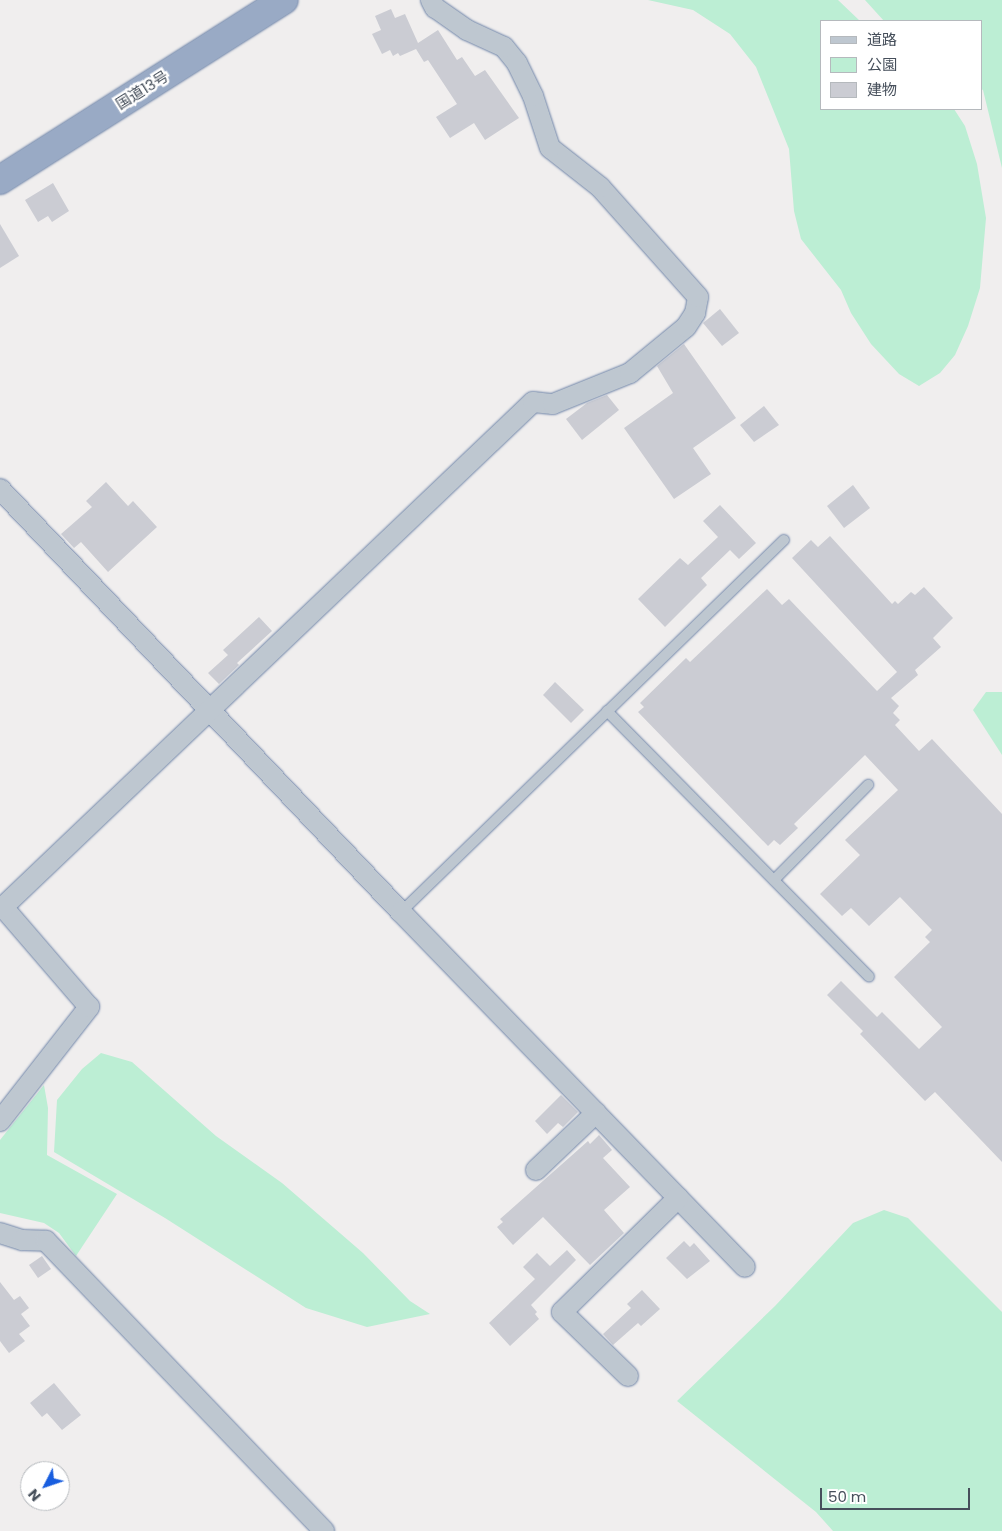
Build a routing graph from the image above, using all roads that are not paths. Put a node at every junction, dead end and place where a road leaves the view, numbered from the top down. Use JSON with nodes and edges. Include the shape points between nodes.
{"nodes":[{"id":1,"x":284,"y":0,"type":"edge"},
{"id":2,"x":431,"y":0,"type":"edge"},
{"id":3,"x":0,"y":180,"type":"edge"},
{"id":4,"x":0,"y":489,"type":"edge"},
{"id":5,"x":784,"y":540,"type":"dead end"},
{"id":6,"x":607,"y":711,"type":"junction"},
{"id":7,"x":211,"y":712,"type":"junction"},
{"id":8,"x":868,"y":785,"type":"dead end"},
{"id":9,"x":774,"y":880,"type":"junction"},
{"id":10,"x":401,"y":912,"type":"junction"},
{"id":11,"x":869,"y":977,"type":"dead end"},
{"id":12,"x":596,"y":1113,"type":"junction"},
{"id":13,"x":0,"y":1121,"type":"edge"},
{"id":14,"x":536,"y":1170,"type":"dead end"},
{"id":15,"x":678,"y":1198,"type":"junction"},
{"id":16,"x":0,"y":1233,"type":"edge"},
{"id":17,"x":745,"y":1267,"type":"dead end"},
{"id":18,"x":628,"y":1376,"type":"dead end"},
{"id":19,"x":324,"y":1531,"type":"edge"}],
"edges":[{"from":1,"to":3,"type":"highway","name":"国道13号"},
{"from":2,"to":7,"type":"street","via":[[435,8],[467,30],[504,47],[518,63],[550,148],[600,187],[698,297],[695,313],[686,327],[630,373],[553,404],[533,402]]},
{"from":4,"to":7,"type":"street"},
{"from":5,"to":6,"type":"lane"},
{"from":6,"to":9,"type":"lane"},
{"from":6,"to":10,"type":"lane"},
{"from":7,"to":10,"type":"street"},
{"from":7,"to":13,"type":"street","via":[[4,907],[89,1007]]},
{"from":8,"to":9,"type":"lane"},
{"from":9,"to":11,"type":"lane"},
{"from":10,"to":12,"type":"street"},
{"from":12,"to":14,"type":"street"},
{"from":12,"to":15,"type":"street"},
{"from":15,"to":17,"type":"street"},
{"from":15,"to":18,"type":"street","via":[[562,1312]]},
{"from":16,"to":19,"type":"street","via":[[22,1240],[46,1241]]}]}
